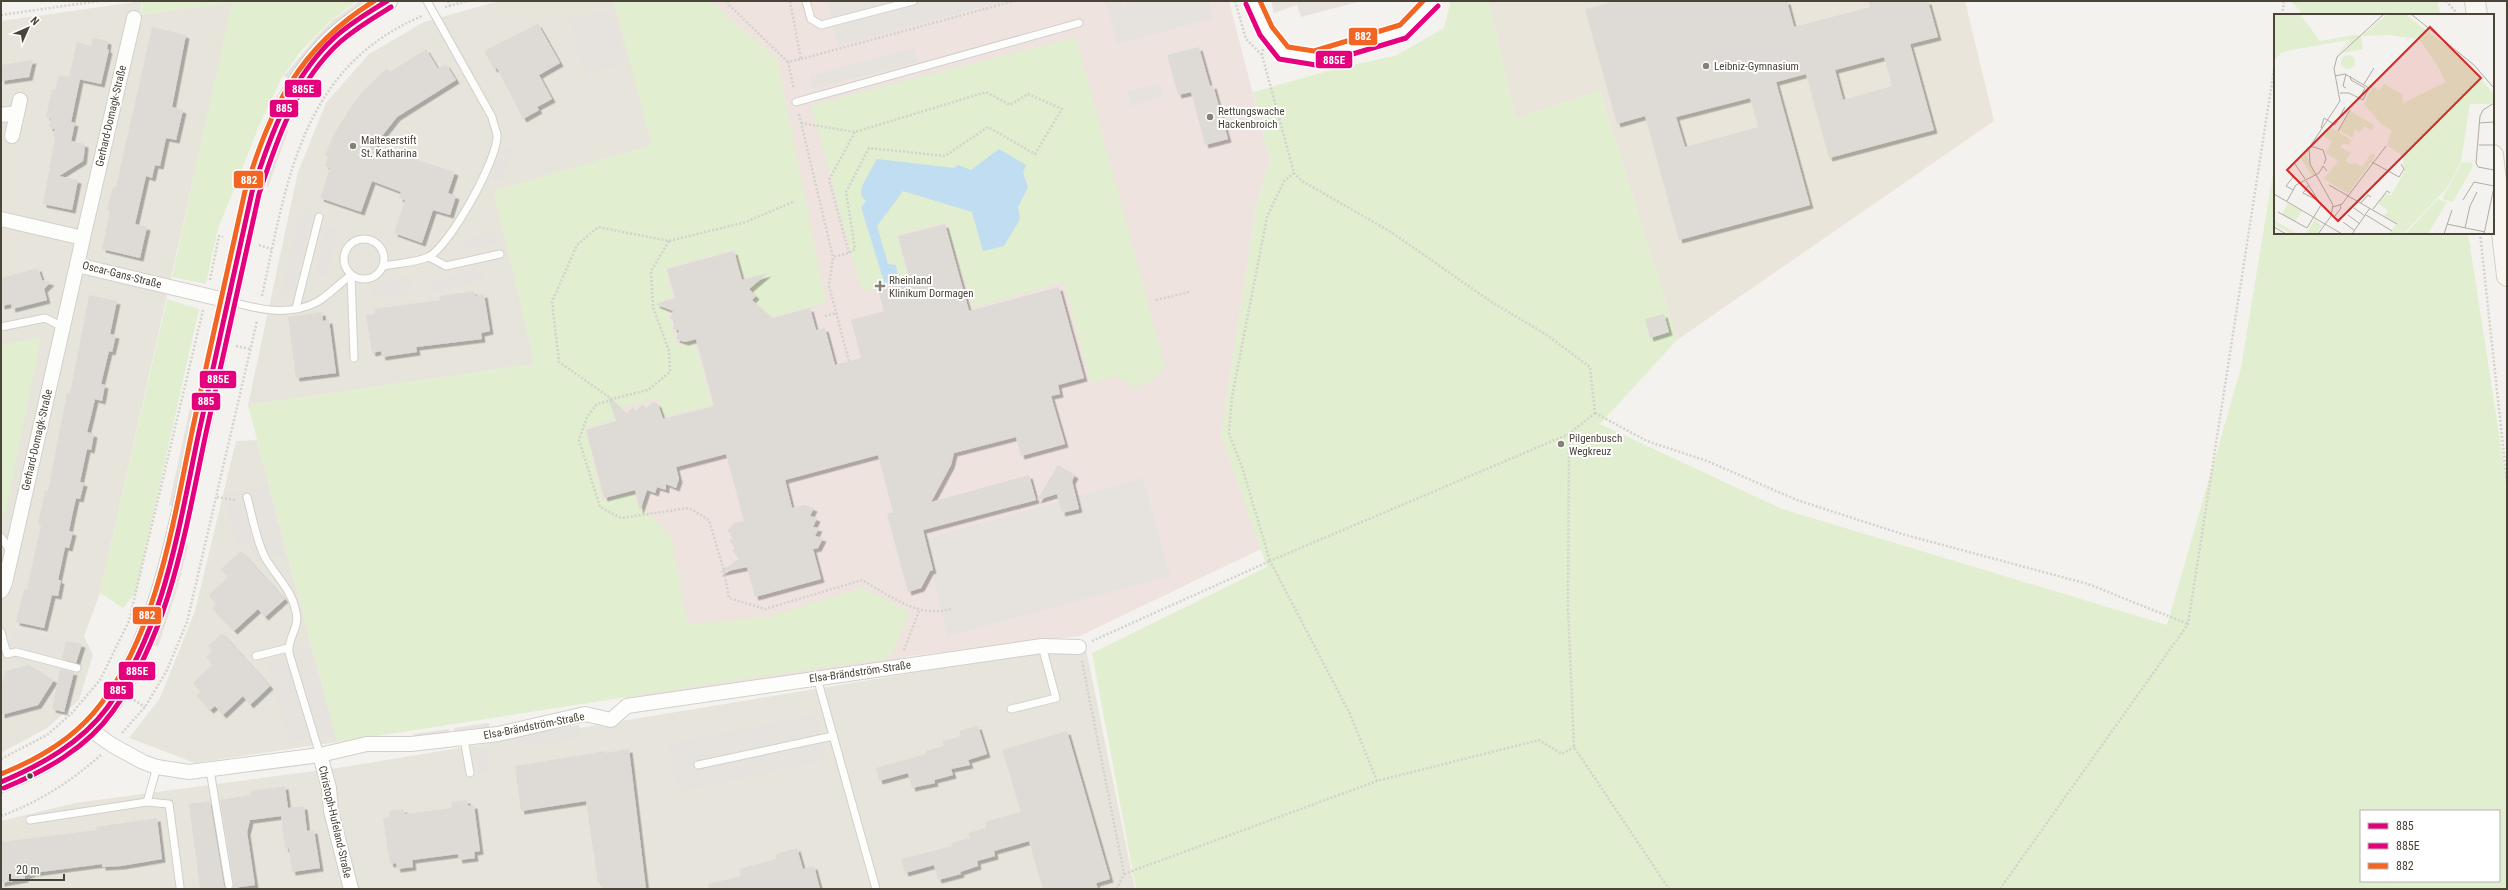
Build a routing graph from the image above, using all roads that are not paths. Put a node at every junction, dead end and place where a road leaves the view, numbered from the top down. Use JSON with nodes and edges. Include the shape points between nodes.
{"nodes":[{"id":1,"x":387,"y":1,"type":"edge"},
{"id":2,"x":427,"y":1,"type":"edge"},
{"id":3,"x":806,"y":1,"type":"edge"},
{"id":4,"x":913,"y":1,"type":"edge"},
{"id":5,"x":1253,"y":1,"type":"edge"},
{"id":6,"x":1432,"y":1,"type":"edge"},
{"id":7,"x":2475,"y":1,"type":"edge"},
{"id":8,"x":2477,"y":14,"type":"edge"},
{"id":9,"x":134,"y":18,"type":"dead end"},
{"id":10,"x":1079,"y":23,"type":"dead end"},
{"id":11,"x":796,"y":102,"type":"road end"},
{"id":12,"x":1,"y":116,"type":"edge"},
{"id":13,"x":12,"y":136,"type":"dead end"},
{"id":14,"x":2494,"y":164,"type":"edge"},
{"id":15,"x":319,"y":217,"type":"dead end"},
{"id":16,"x":1,"y":219,"type":"edge"},
{"id":17,"x":83,"y":238,"type":"junction"},
{"id":18,"x":500,"y":254,"type":"dead end"},
{"id":19,"x":429,"y":257,"type":"junction"},
{"id":20,"x":77,"y":265,"type":"junction"},
{"id":21,"x":384,"y":266,"type":"junction"},
{"id":22,"x":351,"y":275,"type":"junction"},
{"id":23,"x":2507,"y":276,"type":"edge"},
{"id":24,"x":229,"y":301,"type":"junction"},
{"id":25,"x":296,"y":308,"type":"junction"},
{"id":26,"x":1,"y":327,"type":"edge"},
{"id":27,"x":63,"y":327,"type":"junction"},
{"id":28,"x":354,"y":358,"type":"dead end"},
{"id":29,"x":247,"y":497,"type":"road end"},
{"id":30,"x":1,"y":537,"type":"edge"},
{"id":31,"x":12,"y":552,"type":"junction"},
{"id":32,"x":1,"y":590,"type":"edge"},
{"id":33,"x":1,"y":632,"type":"edge"},
{"id":34,"x":1042,"y":646,"type":"junction"},
{"id":35,"x":1079,"y":647,"type":"road end"},
{"id":36,"x":288,"y":648,"type":"junction"},
{"id":37,"x":256,"y":656,"type":"dead end"},
{"id":38,"x":77,"y":668,"type":"dead end"},
{"id":39,"x":816,"y":678,"type":"junction"},
{"id":40,"x":1011,"y":709,"type":"dead end"},
{"id":41,"x":88,"y":728,"type":"junction"},
{"id":42,"x":833,"y":736,"type":"junction"},
{"id":43,"x":464,"y":738,"type":"junction"},
{"id":44,"x":320,"y":755,"type":"junction"},
{"id":45,"x":698,"y":765,"type":"dead end"},
{"id":46,"x":157,"y":767,"type":"junction"},
{"id":47,"x":210,"y":770,"type":"junction"},
{"id":48,"x":470,"y":773,"type":"dead end"},
{"id":49,"x":1,"y":782,"type":"edge"},
{"id":50,"x":147,"y":802,"type":"junction"},
{"id":51,"x":30,"y":820,"type":"dead end"},
{"id":52,"x":229,"y":885,"type":"dead end"},
{"id":53,"x":180,"y":887,"type":"dead end"},
{"id":54,"x":351,"y":889,"type":"edge"},
{"id":55,"x":876,"y":889,"type":"edge"}],
"edges":[{"from":1,"to":24,"type":"street","via":[[353,22],[327,44],[287,98],[266,147],[252,192]]},
{"from":2,"to":19,"type":"lane","via":[[492,117],[497,135],[494,153],[459,223],[445,244]]},
{"from":3,"to":4,"type":"lane","via":[[811,20],[821,25]]},
{"from":5,"to":6,"type":"lane","via":[[1266,31],[1284,54],[1315,58],[1404,31]]},
{"from":7,"to":8,"type":"street"},
{"from":9,"to":17,"type":"street","name":"Gerhard-Domagk-Straße"},
{"from":10,"to":11,"type":"lane"},
{"from":12,"to":13,"type":"street","via":[[19,107]]},
{"from":14,"to":23,"type":"street"},
{"from":15,"to":25,"type":"lane"},
{"from":16,"to":17,"type":"street"},
{"from":17,"to":20,"type":"street","name":"Oscar-Gans-Straße"},
{"from":18,"to":19,"type":"lane","via":[[446,266]]},
{"from":19,"to":21,"type":"lane"},
{"from":20,"to":24,"type":"street","name":"Oscar-Gans-Straße"},
{"from":20,"to":27,"type":"street","name":"Gerhard-Domagk-Straße"},
{"from":21,"to":22,"type":"lane","via":[[376,276],[363,280]]},
{"from":21,"to":22,"type":"lane","via":[[385,253],[378,242],[365,237],[353,241],[344,251],[344,264]]},
{"from":22,"to":25,"type":"lane","via":[[316,302]]},
{"from":22,"to":28,"type":"lane"},
{"from":24,"to":25,"type":"lane","via":[[259,309],[284,311]]},
{"from":24,"to":41,"type":"street","via":[[177,532],[160,595],[129,672],[106,708]]},
{"from":26,"to":27,"type":"lane","via":[[45,318]]},
{"from":27,"to":31,"type":"street","name":"Gerhard-Domagk-Straße"},
{"from":29,"to":36,"type":"lane","via":[[265,558],[286,585],[295,605],[298,622]]},
{"from":30,"to":31,"type":"lane"},
{"from":31,"to":32,"type":"street","name":"Gerhard-Domagk-Straße"},
{"from":33,"to":38,"type":"lane","via":[[7,654],[16,652]]},
{"from":34,"to":35,"type":"street","name":"Elsa-Brändström-Straße"},
{"from":34,"to":39,"type":"street","name":"Elsa-Brändström-Straße"},
{"from":34,"to":40,"type":"lane","via":[[1056,698]]},
{"from":36,"to":37,"type":"lane"},
{"from":36,"to":44,"type":"lane"},
{"from":39,"to":42,"type":"lane"},
{"from":39,"to":43,"type":"street","name":"Elsa-Brändström-Straße","via":[[628,706],[611,720],[585,714],[498,734]]},
{"from":41,"to":46,"type":"street","name":"Elsa-Brändström-Straße","via":[[112,745]]},
{"from":41,"to":49,"type":"street","via":[[62,750],[23,774]]},
{"from":42,"to":45,"type":"lane"},
{"from":42,"to":55,"type":"lane"},
{"from":43,"to":44,"type":"street","name":"Elsa-Brändström-Straße","via":[[410,744],[367,744]]},
{"from":43,"to":48,"type":"lane"},
{"from":44,"to":47,"type":"street","name":"Elsa-Brändström-Straße"},
{"from":44,"to":54,"type":"street","name":"Christoph-Hufeland-Straße"},
{"from":46,"to":47,"type":"street","name":"Elsa-Brändström-Straße","via":[[189,772]]},
{"from":46,"to":50,"type":"lane"},
{"from":47,"to":52,"type":"lane"},
{"from":50,"to":51,"type":"lane"},
{"from":50,"to":53,"type":"lane","via":[[169,804]]}]}
